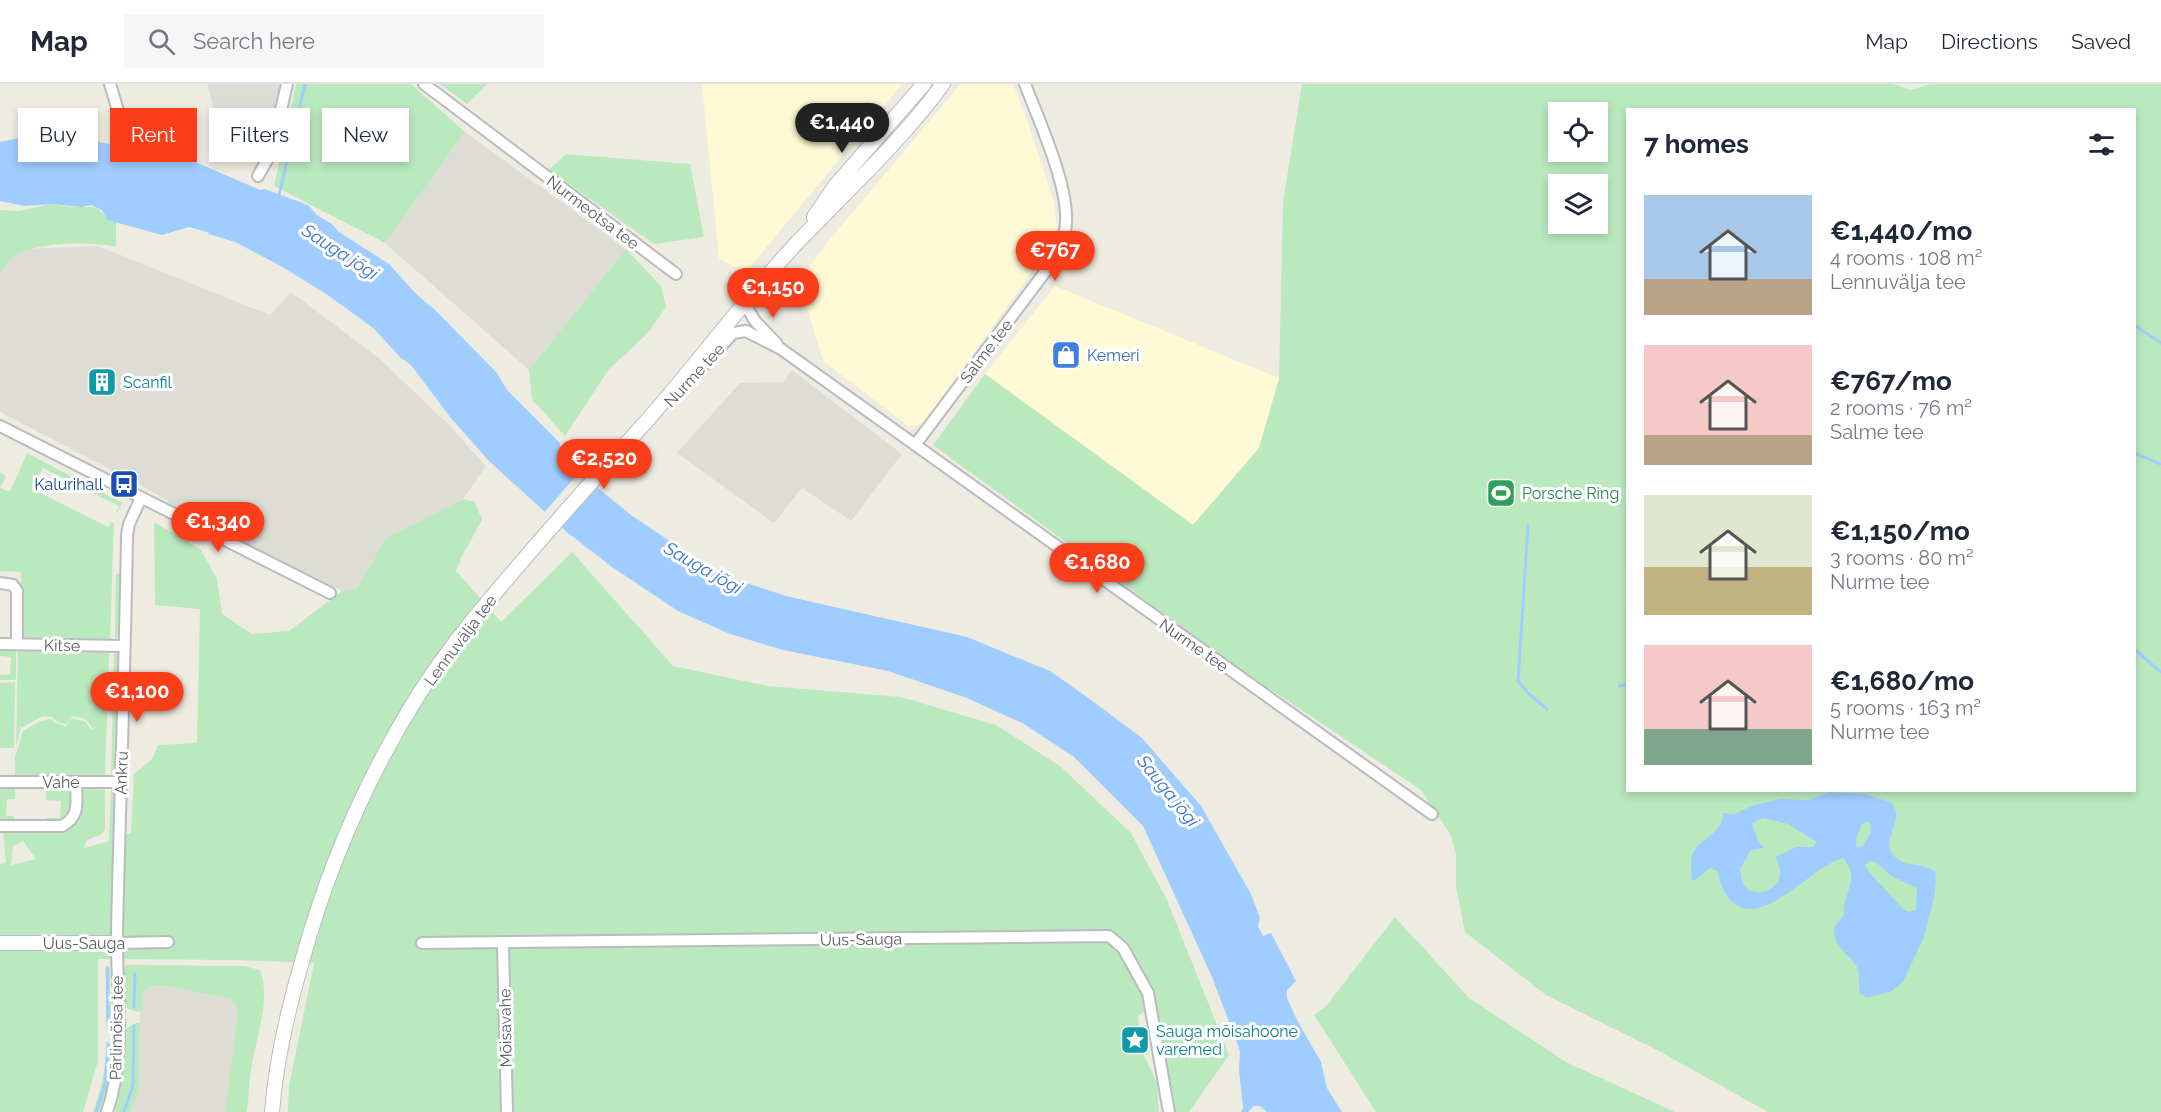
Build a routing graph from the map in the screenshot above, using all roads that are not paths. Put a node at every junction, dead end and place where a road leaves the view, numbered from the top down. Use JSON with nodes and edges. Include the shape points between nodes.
{"nodes":[{"id":1,"x":110,"y":84,"type":"edge"},
{"id":2,"x":287,"y":84,"type":"edge"},
{"id":3,"x":424,"y":84,"type":"edge"},
{"id":4,"x":924,"y":84,"type":"edge"},
{"id":5,"x":943,"y":84,"type":"edge"},
{"id":6,"x":1025,"y":84,"type":"edge"},
{"id":7,"x":117,"y":108,"type":"edge"},
{"id":8,"x":258,"y":176,"type":"dead end"},
{"id":9,"x":792,"y":248,"type":"junction"},
{"id":10,"x":676,"y":274,"type":"dead end"},
{"id":11,"x":741,"y":309,"type":"junction"},
{"id":12,"x":746,"y":331,"type":"junction"},
{"id":13,"x":781,"y":349,"type":"junction"},
{"id":14,"x":644,"y":423,"type":"junction"},
{"id":15,"x":0,"y":426,"type":"edge"},
{"id":16,"x":915,"y":445,"type":"junction"},
{"id":17,"x":141,"y":498,"type":"junction"},
{"id":18,"x":0,"y":583,"type":"edge"},
{"id":19,"x":330,"y":593,"type":"dead end"},
{"id":20,"x":0,"y":644,"type":"edge"},
{"id":21,"x":17,"y":644,"type":"junction"},
{"id":22,"x":124,"y":646,"type":"junction"},
{"id":23,"x":0,"y":782,"type":"edge"},
{"id":24,"x":76,"y":782,"type":"junction"},
{"id":25,"x":121,"y":782,"type":"junction"},
{"id":26,"x":1432,"y":814,"type":"dead end"},
{"id":27,"x":0,"y":826,"type":"edge"},
{"id":28,"x":168,"y":942,"type":"dead end"},
{"id":29,"x":117,"y":943,"type":"junction"},
{"id":30,"x":422,"y":943,"type":"dead end"},
{"id":31,"x":0,"y":944,"type":"edge"},
{"id":32,"x":503,"y":944,"type":"junction"},
{"id":33,"x":107,"y":1112,"type":"edge"},
{"id":34,"x":272,"y":1112,"type":"edge"},
{"id":35,"x":507,"y":1112,"type":"edge"},
{"id":36,"x":1169,"y":1112,"type":"edge"}],
"edges":[{"from":1,"to":7,"type":"street"},
{"from":2,"to":8,"type":"street","via":[[272,153]]},
{"from":3,"to":10,"type":"street","name":"Nurmeotsa tee"},
{"from":4,"to":9,"type":"main road","name":"Lennuvälja tee","via":[[835,186]]},
{"from":5,"to":9,"type":"main road","name":"Lennuvälja tee","via":[[858,181]]},
{"from":6,"to":16,"type":"street","name":"Salme tee","via":[[1064,190],[1066,230],[1048,268]]},
{"from":9,"to":11,"type":"main road","name":"Lennuvälja tee"},
{"from":11,"to":12,"type":"street"},
{"from":11,"to":13,"type":"street","name":"Nurme tee"},
{"from":11,"to":14,"type":"main road","name":"Lennuvälja tee"},
{"from":12,"to":13,"type":"street","name":"Nurme tee"},
{"from":12,"to":14,"type":"street","name":"Nurme tee","via":[[733,333],[669,404]]},
{"from":13,"to":16,"type":"street","name":"Nurme tee"},
{"from":14,"to":34,"type":"main road","name":"Lennuvälja tee","via":[[472,620],[390,743],[339,847],[318,903],[284,1027]]},
{"from":15,"to":17,"type":"street"},
{"from":16,"to":26,"type":"street","name":"Nurme tee"},
{"from":17,"to":19,"type":"street"},
{"from":17,"to":22,"type":"street","name":"Ankru","via":[[129,524]]},
{"from":18,"to":21,"type":"street","via":[[13,585],[17,591]]},
{"from":20,"to":21,"type":"street","name":"Kitse"},
{"from":21,"to":22,"type":"street","name":"Kitse"},
{"from":22,"to":25,"type":"street","name":"Ankru"},
{"from":23,"to":24,"type":"street","name":"Vahe"},
{"from":24,"to":25,"type":"street","name":"Vahe"},
{"from":24,"to":27,"type":"street","via":[[75,816],[70,822],[62,826]]},
{"from":25,"to":29,"type":"street","name":"Ankru"},
{"from":28,"to":29,"type":"street","name":"Uus-Sauga"},
{"from":29,"to":31,"type":"main road","name":"Uus-Sauga"},
{"from":29,"to":33,"type":"street","name":"Pärlimõisa tee","via":[[118,1070]]},
{"from":30,"to":32,"type":"street","name":"Uus-Sauga"},
{"from":32,"to":35,"type":"street","name":"Mõisavahe"},
{"from":32,"to":36,"type":"street","name":"Uus-Sauga","via":[[1109,936],[1123,948],[1148,993]]}]}
